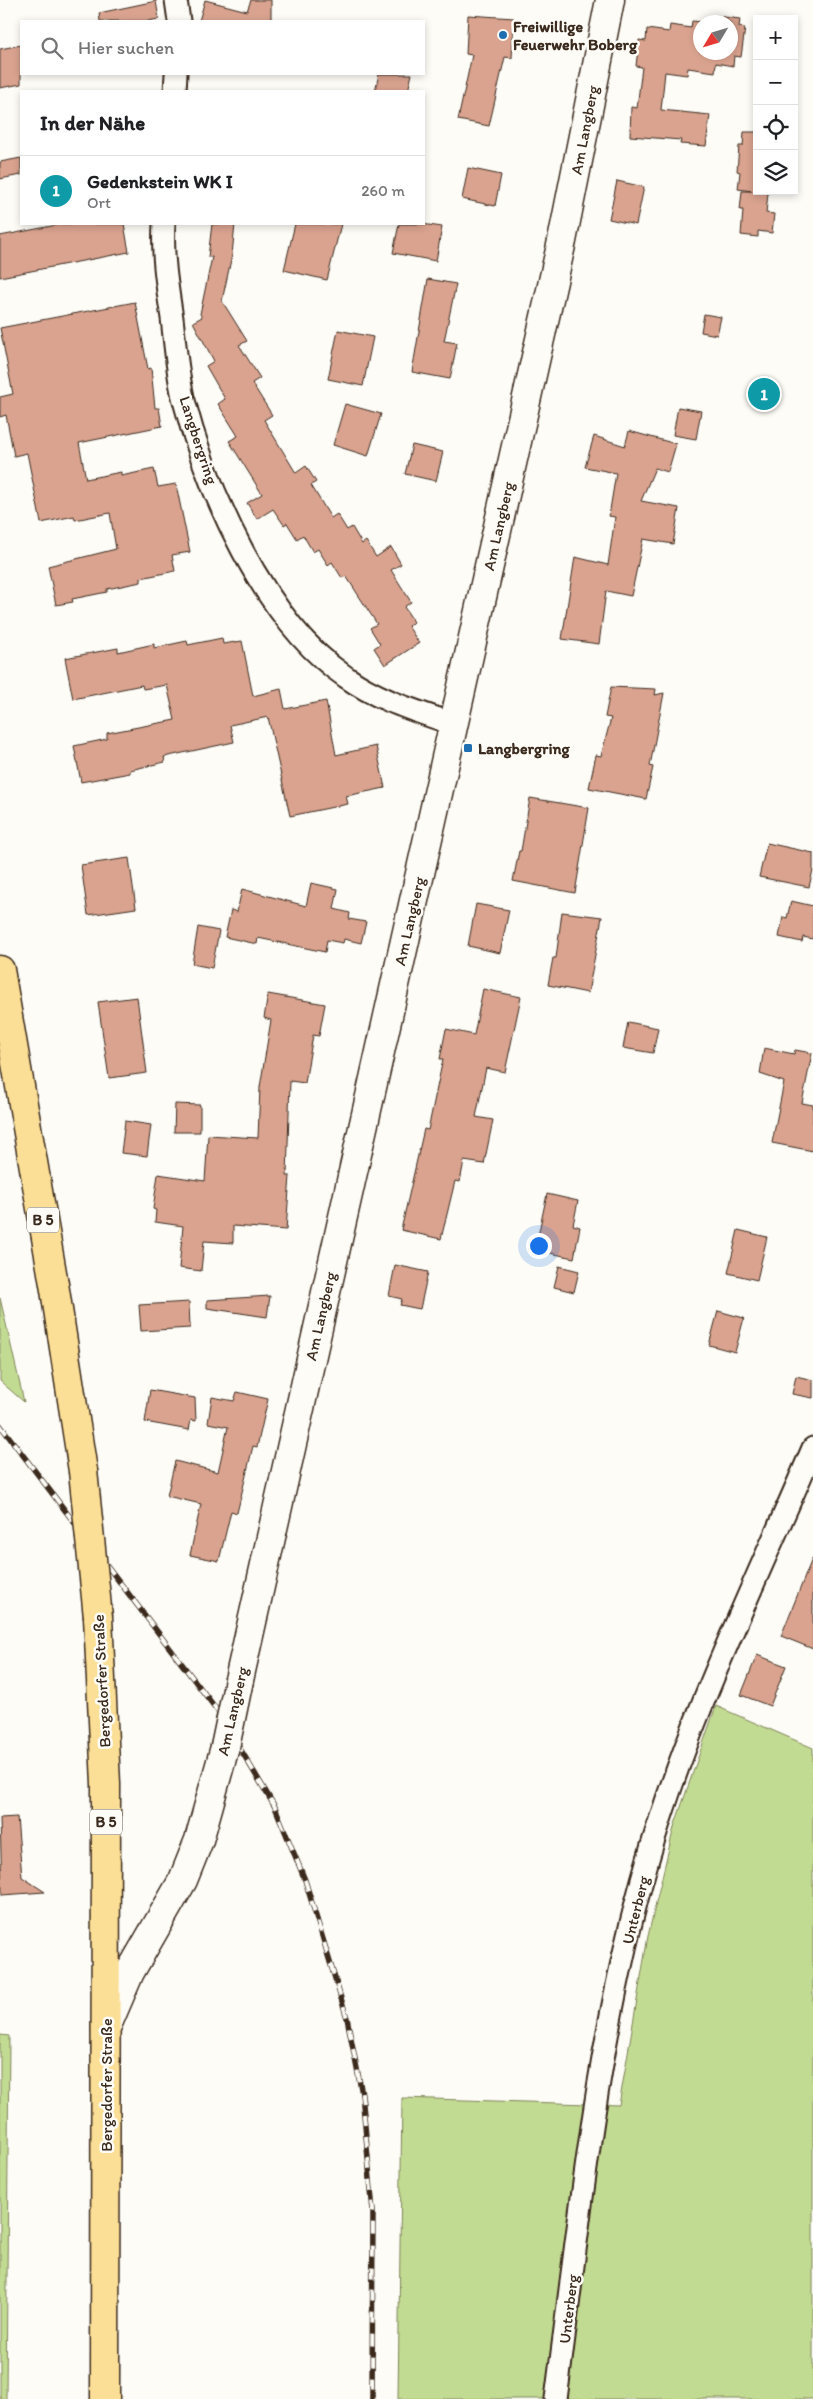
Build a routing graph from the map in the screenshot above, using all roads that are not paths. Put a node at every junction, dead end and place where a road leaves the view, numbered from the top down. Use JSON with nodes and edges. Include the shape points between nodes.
{"nodes":[{"id":1,"x":176,"y":0,"type":"edge"},
{"id":2,"x":610,"y":0,"type":"edge"},
{"id":3,"x":179,"y":20,"type":"edge"},
{"id":4,"x":176,"y":75,"type":"edge"},
{"id":5,"x":175,"y":90,"type":"edge"},
{"id":6,"x":164,"y":225,"type":"edge"},
{"id":7,"x":453,"y":724,"type":"junction"},
{"id":8,"x":0,"y":970,"type":"edge"},
{"id":9,"x":813,"y":1448,"type":"edge"},
{"id":10,"x":106,"y":2028,"type":"junction"},
{"id":11,"x":105,"y":2399,"type":"edge"},
{"id":12,"x":556,"y":2399,"type":"edge"}],
"edges":[{"from":1,"to":3,"type":"street"},
{"from":2,"to":7,"type":"street","name":"Am Langberg","via":[[562,241]]},
{"from":4,"to":5,"type":"street"},
{"from":6,"to":7,"type":"street","name":"Langbergring","via":[[162,251],[182,395],[223,508],[257,576],[288,621],[318,654],[345,677],[381,698]]},
{"from":7,"to":10,"type":"street","name":"Am Langberg","bridge":true,"via":[[222,1758],[184,1880],[130,1972]]},
{"from":8,"to":10,"type":"main road","name":"Bergedorfer Straße","number":"B 5","bridge":true,"via":[[83,1471],[98,1617],[106,1784]]},
{"from":9,"to":12,"type":"street","name":"Unterberg","via":[[718,1662],[686,1743],[648,1858],[613,2005],[590,2136]]},
{"from":10,"to":11,"type":"main road","name":"Bergedorfer Straße","number":"B 5"}]}
